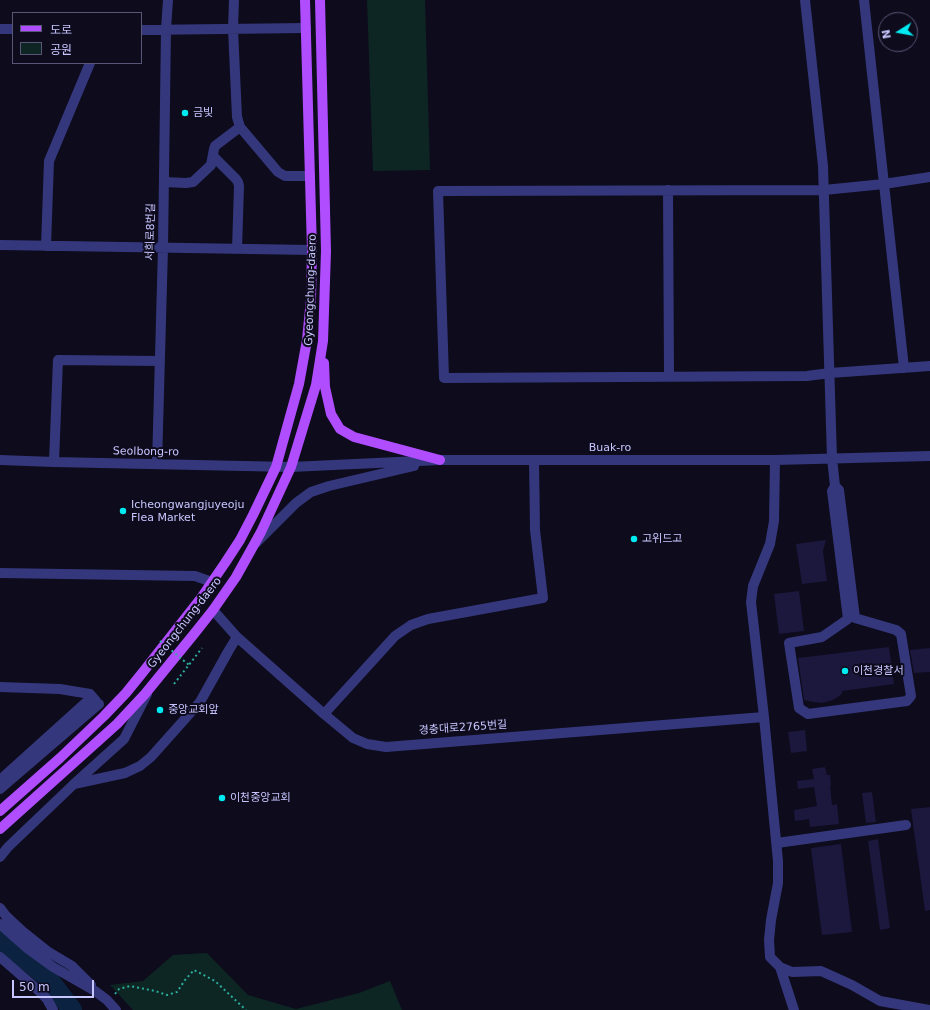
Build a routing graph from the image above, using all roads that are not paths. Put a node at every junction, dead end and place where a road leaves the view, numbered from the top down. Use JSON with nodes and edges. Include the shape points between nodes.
{"nodes":[{"id":1,"x":168,"y":0,"type":"edge"},
{"id":2,"x":234,"y":0,"type":"edge"},
{"id":3,"x":305,"y":0,"type":"edge"},
{"id":4,"x":320,"y":0,"type":"edge"},
{"id":5,"x":805,"y":0,"type":"edge"},
{"id":6,"x":864,"y":0,"type":"edge"},
{"id":7,"x":306,"y":28,"type":"junction"},
{"id":8,"x":0,"y":29,"type":"edge"},
{"id":9,"x":12,"y":29,"type":"edge"},
{"id":10,"x":166,"y":29,"type":"junction"},
{"id":11,"x":233,"y":29,"type":"junction"},
{"id":12,"x":142,"y":30,"type":"edge"},
{"id":13,"x":90,"y":64,"type":"edge"},
{"id":14,"x":240,"y":127,"type":"junction"},
{"id":15,"x":213,"y":156,"type":"junction"},
{"id":16,"x":310,"y":176,"type":"junction"},
{"id":17,"x":930,"y":177,"type":"edge"},
{"id":18,"x":164,"y":182,"type":"junction"},
{"id":19,"x":884,"y":184,"type":"junction"},
{"id":20,"x":668,"y":190,"type":"junction"},
{"id":21,"x":824,"y":190,"type":"junction"},
{"id":22,"x":0,"y":245,"type":"edge"},
{"id":23,"x":46,"y":246,"type":"junction"},
{"id":24,"x":163,"y":248,"type":"junction"},
{"id":25,"x":237,"y":249,"type":"junction"},
{"id":26,"x":312,"y":250,"type":"junction"},
{"id":27,"x":323,"y":341,"type":"junction"},
{"id":28,"x":160,"y":361,"type":"junction"},
{"id":29,"x":930,"y":366,"type":"edge"},
{"id":30,"x":904,"y":368,"type":"junction"},
{"id":31,"x":830,"y":373,"type":"junction"},
{"id":32,"x":669,"y":376,"type":"junction"},
{"id":33,"x":930,"y":457,"type":"edge"},
{"id":34,"x":832,"y":458,"type":"junction"},
{"id":35,"x":0,"y":460,"type":"edge"},
{"id":36,"x":440,"y":460,"type":"junction"},
{"id":37,"x":534,"y":460,"type":"junction"},
{"id":38,"x":775,"y":460,"type":"junction"},
{"id":39,"x":54,"y":462,"type":"junction"},
{"id":40,"x":157,"y":464,"type":"junction"},
{"id":41,"x":276,"y":467,"type":"junction"},
{"id":42,"x":291,"y":467,"type":"junction"},
{"id":43,"x":835,"y":486,"type":"junction"},
{"id":44,"x":253,"y":546,"type":"junction"},
{"id":45,"x":0,"y":574,"type":"edge"},
{"id":46,"x":212,"y":582,"type":"junction"},
{"id":47,"x":213,"y":610,"type":"junction"},
{"id":48,"x":237,"y":637,"type":"junction"},
{"id":49,"x":0,"y":687,"type":"edge"},
{"id":50,"x":151,"y":687,"type":"junction"},
{"id":51,"x":96,"y":700,"type":"junction"},
{"id":52,"x":107,"y":713,"type":"junction"},
{"id":53,"x":324,"y":714,"type":"junction"},
{"id":54,"x":764,"y":717,"type":"junction"},
{"id":55,"x":0,"y":780,"type":"edge"},
{"id":56,"x":74,"y":784,"type":"junction"},
{"id":57,"x":0,"y":789,"type":"edge"},
{"id":58,"x":0,"y":811,"type":"edge"},
{"id":59,"x":906,"y":825,"type":"dead end"},
{"id":60,"x":0,"y":829,"type":"edge"},
{"id":61,"x":777,"y":843,"type":"junction"},
{"id":62,"x":0,"y":857,"type":"edge"},
{"id":63,"x":0,"y":908,"type":"edge"},
{"id":64,"x":0,"y":924,"type":"edge"},
{"id":65,"x":0,"y":957,"type":"edge"},
{"id":66,"x":780,"y":967,"type":"junction"},
{"id":67,"x":108,"y":1001,"type":"junction"},
{"id":68,"x":896,"y":1007,"type":"edge"},
{"id":69,"x":53,"y":1010,"type":"edge"},
{"id":70,"x":116,"y":1010,"type":"edge"},
{"id":71,"x":794,"y":1010,"type":"edge"},
{"id":72,"x":930,"y":1010,"type":"edge"}],
"edges":[{"from":1,"to":10,"type":"street","name":"서희로8번길"},
{"from":2,"to":11,"type":"street"},
{"from":3,"to":7,"type":"main road","name":"Gyeongchung-daero"},
{"from":4,"to":27,"type":"main road","name":"Gyeongchung-daero","via":[[326,250]]},
{"from":5,"to":21,"type":"street"},
{"from":6,"to":19,"type":"street"},
{"from":7,"to":11,"type":"street"},
{"from":7,"to":16,"type":"main road","name":"Gyeongchung-daero"},
{"from":8,"to":9,"type":"street"},
{"from":10,"to":11,"type":"street"},
{"from":10,"to":12,"type":"street"},
{"from":10,"to":18,"type":"street","name":"서희로8번길"},
{"from":11,"to":14,"type":"street","via":[[237,117]]},
{"from":13,"to":23,"type":"street","via":[[49,160]]},
{"from":14,"to":15,"type":"street","via":[[216,146]]},
{"from":14,"to":16,"type":"street","via":[[278,172],[285,176]]},
{"from":15,"to":18,"type":"street","via":[[211,165],[193,182]]},
{"from":15,"to":25,"type":"street","via":[[238,182]]},
{"from":16,"to":26,"type":"main road","name":"Gyeongchung-daero"},
{"from":17,"to":19,"type":"street"},
{"from":18,"to":24,"type":"street","name":"서희로8번길"},
{"from":19,"to":21,"type":"street"},
{"from":19,"to":30,"type":"street"},
{"from":20,"to":21,"type":"street"},
{"from":20,"to":32,"type":"street"},
{"from":20,"to":32,"type":"street","via":[[438,191],[444,378]]},
{"from":21,"to":31,"type":"street"},
{"from":22,"to":23,"type":"street"},
{"from":23,"to":24,"type":"street"},
{"from":24,"to":25,"type":"street"},
{"from":24,"to":28,"type":"street","name":"서희로8번길"},
{"from":25,"to":26,"type":"street"},
{"from":26,"to":41,"type":"main road","name":"Gyeongchung-daero","via":[[307,340],[299,384]]},
{"from":27,"to":36,"type":"main road","via":[[324,387],[331,414],[340,430],[354,437]]},
{"from":27,"to":42,"type":"main road","name":"Gyeongchung-daero","via":[[316,385]]},
{"from":28,"to":39,"type":"street","via":[[58,360]]},
{"from":28,"to":40,"type":"street","name":"서희로8번길"},
{"from":29,"to":30,"type":"street"},
{"from":30,"to":31,"type":"street"},
{"from":31,"to":32,"type":"street","via":[[807,376]]},
{"from":31,"to":34,"type":"street"},
{"from":33,"to":34,"type":"street","name":"Buak-ro"},
{"from":34,"to":38,"type":"street","name":"Buak-ro"},
{"from":34,"to":43,"type":"street"},
{"from":35,"to":39,"type":"street","name":"Seolbong-ro"},
{"from":36,"to":37,"type":"street","name":"Buak-ro"},
{"from":36,"to":42,"type":"street","name":"Buak-ro"},
{"from":36,"to":44,"type":"street","via":[[310,492]]},
{"from":37,"to":38,"type":"street","name":"Buak-ro"},
{"from":37,"to":53,"type":"street","via":[[536,530],[543,598],[428,619],[411,625],[395,636]]},
{"from":38,"to":54,"type":"street","via":[[774,521],[770,544],[753,586],[751,602]]},
{"from":39,"to":40,"type":"street","name":"Seolbong-ro"},
{"from":40,"to":41,"type":"street","name":"Seolbong-ro"},
{"from":41,"to":42,"type":"street","name":"Seolbong-ro"},
{"from":41,"to":46,"type":"main road","name":"Gyeongchung-daero","via":[[240,540]]},
{"from":42,"to":44,"type":"main road","name":"Gyeongchung-daero"},
{"from":43,"to":43,"type":"street","via":[[832,492],[848,619],[822,637],[789,643],[799,708],[808,714],[907,701],[911,696],[901,634],[896,630],[855,618],[839,490]]},
{"from":44,"to":47,"type":"main road","name":"Gyeongchung-daero","via":[[236,577]]},
{"from":45,"to":46,"type":"street","via":[[195,576]]},
{"from":46,"to":52,"type":"main road","name":"Gyeongchung-daero","via":[[143,672]]},
{"from":47,"to":48,"type":"street","name":"경충대로2765번길"},
{"from":47,"to":50,"type":"main road","name":"Gyeongchung-daero"},
{"from":48,"to":53,"type":"street","name":"경충대로2765번길"},
{"from":48,"to":56,"type":"street","via":[[200,702],[151,758],[125,773]]},
{"from":49,"to":51,"type":"street","via":[[60,689],[90,694]]},
{"from":50,"to":56,"type":"street","via":[[124,739]]},
{"from":50,"to":60,"type":"main road","name":"Gyeongchung-daero","via":[[117,724]]},
{"from":51,"to":52,"type":"street"},
{"from":51,"to":55,"type":"street"},
{"from":51,"to":57,"type":"street"},
{"from":52,"to":58,"type":"main road","name":"Gyeongchung-daero"},
{"from":53,"to":54,"type":"street","name":"경충대로2765번길","via":[[354,738],[367,744],[386,746]]},
{"from":54,"to":61,"type":"street"},
{"from":56,"to":62,"type":"street"},
{"from":59,"to":61,"type":"street"},
{"from":61,"to":66,"type":"street","via":[[778,883],[771,920],[770,957]]},
{"from":63,"to":67,"type":"street","via":[[22,931],[47,951],[72,966]]},
{"from":64,"to":67,"type":"street","via":[[53,967]]},
{"from":65,"to":69,"type":"street","via":[[38,990]]},
{"from":66,"to":68,"type":"street","via":[[792,972],[821,971]]},
{"from":66,"to":71,"type":"street"},
{"from":67,"to":70,"type":"street"},
{"from":68,"to":72,"type":"street"}]}
